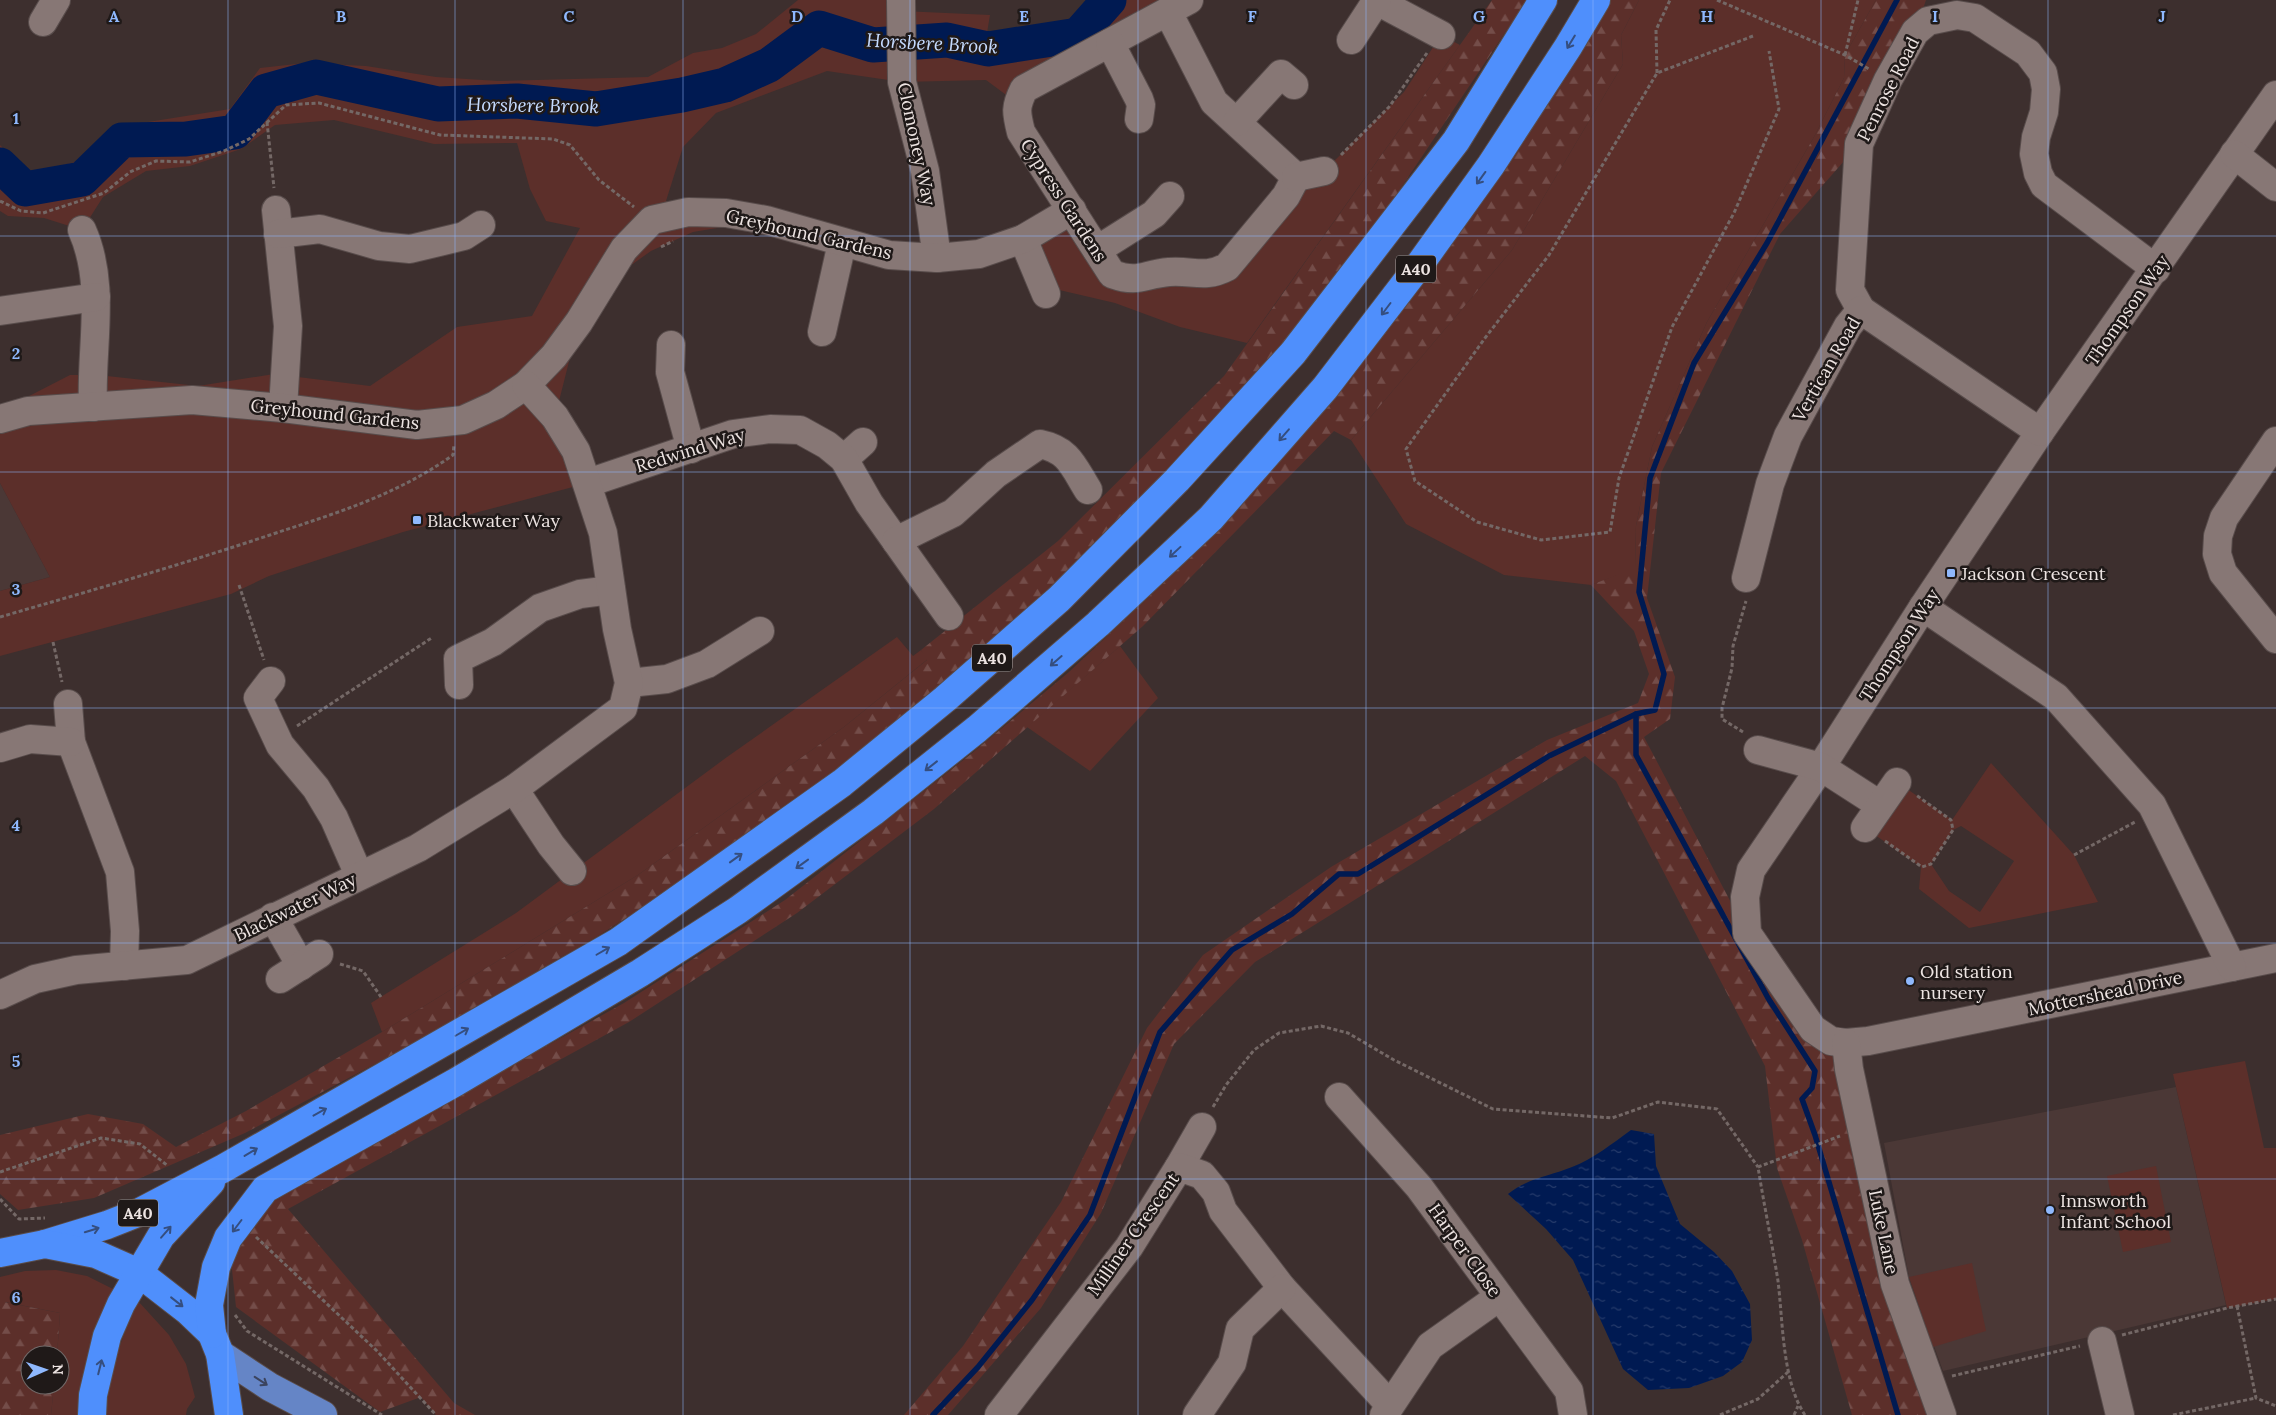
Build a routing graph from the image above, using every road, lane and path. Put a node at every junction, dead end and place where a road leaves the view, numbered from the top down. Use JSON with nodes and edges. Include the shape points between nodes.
{"nodes":[{"id":1,"x":1377,"y":0,"type":"edge"},
{"id":2,"x":1543,"y":0,"type":"edge"},
{"id":3,"x":1596,"y":0,"type":"edge"},
{"id":4,"x":1670,"y":0,"type":"edge"},
{"id":5,"x":1717,"y":0,"type":"edge"},
{"id":6,"x":1858,"y":0,"type":"edge"},
{"id":7,"x":1179,"y":6,"type":"edge"},
{"id":8,"x":902,"y":11,"type":"edge"},
{"id":9,"x":1441,"y":35,"type":"joint"},
{"id":10,"x":1753,"y":36,"type":"dead end"},
{"id":11,"x":1351,"y":40,"type":"dead end"},
{"id":12,"x":1110,"y":43,"type":"junction"},
{"id":13,"x":1769,"y":51,"type":"dead end"},
{"id":14,"x":1846,"y":55,"type":"junction"},
{"id":15,"x":1657,"y":73,"type":"junction"},
{"id":16,"x":1888,"y":80,"type":"junction"},
{"id":17,"x":1294,"y":85,"type":"dead end"},
{"id":18,"x":2276,"y":95,"type":"edge"},
{"id":19,"x":1139,"y":119,"type":"dead end"},
{"id":20,"x":267,"y":122,"type":"junction"},
{"id":21,"x":1237,"y":122,"type":"junction"},
{"id":22,"x":2234,"y":154,"type":"junction"},
{"id":23,"x":1324,"y":171,"type":"joint"},
{"id":24,"x":1296,"y":177,"type":"junction"},
{"id":25,"x":2276,"y":187,"type":"edge"},
{"id":26,"x":1170,"y":196,"type":"dead end"},
{"id":27,"x":0,"y":201,"type":"edge"},
{"id":28,"x":1072,"y":210,"type":"junction"},
{"id":29,"x":652,"y":220,"type":"junction"},
{"id":30,"x":277,"y":222,"type":"junction"},
{"id":31,"x":470,"y":239,"type":"dead end"},
{"id":32,"x":1023,"y":239,"type":"junction"},
{"id":33,"x":676,"y":240,"type":"dead end"},
{"id":34,"x":93,"y":241,"type":"dead end"},
{"id":35,"x":842,"y":243,"type":"junction"},
{"id":36,"x":659,"y":248,"type":"dead end"},
{"id":37,"x":1097,"y":250,"type":"junction"},
{"id":38,"x":937,"y":258,"type":"junction"},
{"id":39,"x":2156,"y":269,"type":"junction"},
{"id":40,"x":1045,"y":296,"type":"dead end"},
{"id":41,"x":96,"y":297,"type":"junction"},
{"id":42,"x":1861,"y":310,"type":"junction"},
{"id":43,"x":0,"y":311,"type":"edge"},
{"id":44,"x":822,"y":332,"type":"dead end"},
{"id":45,"x":671,"y":345,"type":"dead end"},
{"id":46,"x":526,"y":385,"type":"junction"},
{"id":47,"x":93,"y":407,"type":"junction"},
{"id":48,"x":283,"y":408,"type":"junction"},
{"id":49,"x":0,"y":419,"type":"edge"},
{"id":50,"x":456,"y":420,"type":"junction"},
{"id":51,"x":2040,"y":432,"type":"junction"},
{"id":52,"x":2276,"y":441,"type":"edge"},
{"id":53,"x":691,"y":449,"type":"junction"},
{"id":54,"x":588,"y":483,"type":"junction"},
{"id":55,"x":1088,"y":490,"type":"dead end"},
{"id":56,"x":896,"y":541,"type":"junction"},
{"id":57,"x":1745,"y":578,"type":"joint"},
{"id":58,"x":239,"y":585,"type":"dead end"},
{"id":59,"x":611,"y":590,"type":"junction"},
{"id":60,"x":1923,"y":607,"type":"junction"},
{"id":61,"x":949,"y":616,"type":"dead end"},
{"id":62,"x":0,"y":617,"type":"edge"},
{"id":63,"x":760,"y":630,"type":"dead end"},
{"id":64,"x":2276,"y":638,"type":"edge"},
{"id":65,"x":53,"y":642,"type":"dead end"},
{"id":66,"x":448,"y":657,"type":"joint"},
{"id":67,"x":630,"y":683,"type":"junction"},
{"id":68,"x":256,"y":688,"type":"joint"},
{"id":69,"x":68,"y":704,"type":"joint"},
{"id":70,"x":277,"y":739,"type":"junction"},
{"id":71,"x":71,"y":742,"type":"junction"},
{"id":72,"x":0,"y":748,"type":"edge"},
{"id":73,"x":1758,"y":750,"type":"joint"},
{"id":74,"x":1821,"y":767,"type":"junction"},
{"id":75,"x":1897,"y":782,"type":"joint"},
{"id":76,"x":514,"y":789,"type":"junction"},
{"id":77,"x":1880,"y":805,"type":"junction"},
{"id":78,"x":2155,"y":811,"type":"junction"},
{"id":79,"x":1865,"y":828,"type":"joint"},
{"id":80,"x":2074,"y":855,"type":"dead end"},
{"id":81,"x":572,"y":871,"type":"dead end"},
{"id":82,"x":359,"y":875,"type":"junction"},
{"id":83,"x":273,"y":917,"type":"junction"},
{"id":84,"x":2276,"y":958,"type":"edge"},
{"id":85,"x":124,"y":966,"type":"junction"},
{"id":86,"x":300,"y":966,"type":"joint"},
{"id":87,"x":2232,"y":967,"type":"junction"},
{"id":88,"x":0,"y":995,"type":"edge"},
{"id":89,"x":381,"y":996,"type":"dead end"},
{"id":90,"x":1846,"y":1042,"type":"junction"},
{"id":91,"x":1339,"y":1097,"type":"dead end"},
{"id":92,"x":1202,"y":1127,"type":"joint"},
{"id":93,"x":1830,"y":1140,"type":"dead end"},
{"id":94,"x":168,"y":1166,"type":"dead end"},
{"id":95,"x":1179,"y":1167,"type":"junction"},
{"id":96,"x":224,"y":1168,"type":"junction"},
{"id":97,"x":1758,"y":1168,"type":"junction"},
{"id":98,"x":0,"y":1172,"type":"edge"},
{"id":99,"x":250,"y":1239,"type":"dead end"},
{"id":100,"x":45,"y":1244,"type":"junction"},
{"id":101,"x":2,"y":1251,"type":"edge"},
{"id":102,"x":139,"y":1273,"type":"junction"},
{"id":103,"x":1282,"y":1288,"type":"junction"},
{"id":104,"x":1499,"y":1297,"type":"junction"},
{"id":105,"x":2237,"y":1306,"type":"dead end"},
{"id":106,"x":234,"y":1311,"type":"dead end"},
{"id":107,"x":2102,"y":1341,"type":"dead end"},
{"id":108,"x":216,"y":1344,"type":"junction"},
{"id":109,"x":1789,"y":1372,"type":"junction"},
{"id":110,"x":2256,"y":1398,"type":"junction"},
{"id":111,"x":1798,"y":1406,"type":"junction"},
{"id":112,"x":2276,"y":1406,"type":"edge"},
{"id":113,"x":1387,"y":1410,"type":"edge"},
{"id":114,"x":92,"y":1415,"type":"edge"},
{"id":115,"x":229,"y":1415,"type":"edge"},
{"id":116,"x":323,"y":1415,"type":"edge"},
{"id":117,"x":382,"y":1415,"type":"edge"},
{"id":118,"x":436,"y":1415,"type":"edge"},
{"id":119,"x":999,"y":1415,"type":"edge"},
{"id":120,"x":1197,"y":1415,"type":"edge"},
{"id":121,"x":1573,"y":1415,"type":"edge"},
{"id":122,"x":1720,"y":1415,"type":"edge"},
{"id":123,"x":1794,"y":1415,"type":"edge"},
{"id":124,"x":1805,"y":1415,"type":"edge"},
{"id":125,"x":1942,"y":1415,"type":"edge"},
{"id":126,"x":2120,"y":1415,"type":"edge"},
{"id":127,"x":2173,"y":1415,"type":"edge"}],
"edges":[{"from":1,"to":9,"type":"street"},
{"from":1,"to":11,"type":"street"},
{"from":96,"to":2,"type":"highway","number":"A40","one_way":true,"via":[[618,942],[842,783],[945,699],[1059,599],[1177,480],[1293,353],[1456,141]]},
{"from":3,"to":108,"type":"highway","number":"A40","one_way":true,"via":[[1490,165],[1420,264],[1325,388],[1211,518],[1098,624],[977,729],[873,812],[738,910],[640,973],[456,1082],[265,1189],[228,1238],[216,1266],[209,1305]]},
{"from":4,"to":15,"type":"path","via":[[1656,30]]},
{"from":5,"to":14,"type":"path"},
{"from":6,"to":14,"type":"path"},
{"from":7,"to":12,"type":"street","name":"Cypress Gardens"},
{"from":7,"to":21,"type":"street","name":"Cypress Gardens","via":[[1214,102]]},
{"from":8,"to":38,"type":"street","name":"Clomoney Way","via":[[902,82],[925,171]]},
{"from":9,"to":23,"type":"path","via":[[1389,107]]},
{"from":10,"to":15,"type":"path"},
{"from":12,"to":19,"type":"street","via":[[1139,99]]},
{"from":12,"to":28,"type":"street","name":"Cypress Gardens","via":[[1024,89],[1017,103],[1016,115],[1021,132]]},
{"from":13,"to":15,"type":"path","via":[[1779,108],[1734,213],[1672,326],[1619,478],[1610,532],[1541,540],[1477,522],[1415,481],[1406,449],[1549,255]]},
{"from":14,"to":16,"type":"path"},
{"from":16,"to":39,"type":"street","name":"Penrose Road","via":[[1915,32],[1928,21],[1945,16],[1975,18],[2028,53],[2043,73],[2046,89],[2034,154],[2044,185]]},
{"from":16,"to":42,"type":"street","name":"Penrose Road","via":[[1859,144],[1850,290]]},
{"from":17,"to":21,"type":"street","via":[[1281,74]]},
{"from":18,"to":22,"type":"street","name":"Thompson Way"},
{"from":20,"to":27,"type":"path","via":[[249,138],[224,151],[190,162],[156,161],[130,172],[104,193],[51,210],[21,211]]},
{"from":20,"to":29,"type":"path","via":[[286,105],[319,103],[440,135],[552,139],[570,145],[599,180]]},
{"from":20,"to":30,"type":"path"},
{"from":21,"to":24,"type":"street","name":"Cypress Gardens"},
{"from":22,"to":25,"type":"street"},
{"from":22,"to":39,"type":"street","name":"Thompson Way"},
{"from":23,"to":24,"type":"street"},
{"from":24,"to":37,"type":"street","name":"Cypress Gardens","via":[[1286,196],[1227,267],[1216,273],[1172,272],[1140,280],[1126,279],[1112,274]]},
{"from":26,"to":37,"type":"street","via":[[1154,214]]},
{"from":28,"to":32,"type":"street","name":"Greyhound Gardens"},
{"from":28,"to":37,"type":"street","name":"Cypress Gardens"},
{"from":29,"to":35,"type":"street","name":"Greyhound Gardens","via":[[688,212],[726,213],[766,220]]},
{"from":29,"to":46,"type":"street","name":"Greyhound Gardens","via":[[624,249],[554,356]]},
{"from":30,"to":31,"type":"street","via":[[320,229],[379,246],[410,249]]},
{"from":30,"to":48,"type":"street","via":[[288,326]]},
{"from":32,"to":38,"type":"street","name":"Greyhound Gardens","via":[[978,254]]},
{"from":32,"to":40,"type":"street"},
{"from":33,"to":36,"type":"path"},
{"from":34,"to":41,"type":"street"},
{"from":35,"to":38,"type":"street","name":"Greyhound Gardens","via":[[889,255]]},
{"from":35,"to":44,"type":"street"},
{"from":39,"to":51,"type":"street","name":"Thompson Way"},
{"from":41,"to":43,"type":"street"},
{"from":41,"to":47,"type":"street"},
{"from":42,"to":51,"type":"street","name":"Vertican Road"},
{"from":42,"to":57,"type":"street","name":"Vertican Road","via":[[1848,326],[1788,436],[1770,484]]},
{"from":45,"to":53,"type":"street","via":[[661,373]]},
{"from":46,"to":50,"type":"street","name":"Greyhound Gardens","via":[[496,406]]},
{"from":46,"to":54,"type":"street","name":"Blackwater Way","via":[[555,417],[576,451]]},
{"from":47,"to":48,"type":"street","name":"Greyhound Gardens","via":[[192,400]]},
{"from":47,"to":49,"type":"street","name":"Greyhound Gardens","via":[[28,412]]},
{"from":48,"to":50,"type":"street","name":"Greyhound Gardens","via":[[417,425]]},
{"from":50,"to":62,"type":"path","via":[[453,455],[430,471],[374,500],[198,559]]},
{"from":51,"to":60,"type":"street","name":"Thompson Way"},
{"from":52,"to":64,"type":"street","via":[[2224,518],[2217,554],[2223,573]]},
{"from":53,"to":54,"type":"street","name":"Redwind Way"},
{"from":53,"to":56,"type":"street","name":"Redwind Way","via":[[733,434],[770,428],[800,430],[827,445],[853,451],[869,503]]},
{"from":54,"to":59,"type":"street","name":"Blackwater Way","via":[[603,533]]},
{"from":55,"to":56,"type":"street","via":[[1066,454],[1055,447],[1026,446],[953,513]]},
{"from":56,"to":61,"type":"street","name":"Redwind Way"},
{"from":57,"to":73,"type":"path","via":[[1749,592],[1733,646],[1722,718],[1741,732],[1762,737]]},
{"from":58,"to":68,"type":"path"},
{"from":59,"to":66,"type":"street","via":[[580,594],[540,608],[494,642]]},
{"from":59,"to":67,"type":"street","name":"Blackwater Way"},
{"from":60,"to":74,"type":"street","name":"Thompson Way"},
{"from":60,"to":78,"type":"street","via":[[2056,697]]},
{"from":63,"to":67,"type":"street","via":[[728,637],[707,664],[667,679]]},
{"from":65,"to":69,"type":"path"},
{"from":66,"to":70,"type":"path"},
{"from":67,"to":76,"type":"street","name":"Blackwater Way","via":[[623,708]]},
{"from":68,"to":70,"type":"street"},
{"from":69,"to":71,"type":"street"},
{"from":70,"to":82,"type":"street","via":[[316,788],[334,818]]},
{"from":71,"to":72,"type":"street","via":[[30,739]]},
{"from":71,"to":85,"type":"street","via":[[120,872],[125,930]]},
{"from":73,"to":74,"type":"street"},
{"from":74,"to":77,"type":"street"},
{"from":74,"to":90,"type":"street","name":"Thompson Way","via":[[1752,870],[1745,897],[1747,933],[1813,1029],[1832,1041]]},
{"from":75,"to":77,"type":"street"},
{"from":75,"to":79,"type":"path","via":[[1952,820],[1953,830],[1931,864],[1922,867]]},
{"from":76,"to":81,"type":"street","via":[[541,852]]},
{"from":76,"to":82,"type":"street","name":"Blackwater Way","via":[[418,848]]},
{"from":77,"to":79,"type":"street"},
{"from":78,"to":80,"type":"path"},
{"from":78,"to":87,"type":"street"},
{"from":82,"to":83,"type":"street","name":"Blackwater Way"},
{"from":83,"to":85,"type":"street","name":"Blackwater Way","via":[[187,960]]},
{"from":83,"to":86,"type":"street"},
{"from":84,"to":87,"type":"street","name":"Mottershead Drive"},
{"from":85,"to":88,"type":"street","name":"Blackwater Way","via":[[76,970],[35,979]]},
{"from":86,"to":89,"type":"path","via":[[363,971]]},
{"from":87,"to":90,"type":"street","name":"Mottershead Drive","via":[[1868,1041]]},
{"from":90,"to":125,"type":"street","name":"Luke Lane","via":[[1895,1284]]},
{"from":91,"to":104,"type":"street","name":"Harper Close","via":[[1419,1187]]},
{"from":92,"to":95,"type":"street"},
{"from":92,"to":97,"type":"path","via":[[1226,1085],[1254,1050],[1279,1033],[1321,1026],[1348,1034],[1493,1109],[1612,1118],[1658,1102],[1717,1108]]},
{"from":93,"to":97,"type":"path"},
{"from":94,"to":98,"type":"path","via":[[140,1144],[101,1138]]},
{"from":95,"to":103,"type":"street","name":"Milliner Crescent","via":[[1202,1175],[1216,1192],[1223,1211]]},
{"from":95,"to":119,"type":"street","name":"Milliner Crescent","via":[[1129,1247]]},
{"from":100,"to":96,"type":"highway","number":"A40","one_way":true,"via":[[140,1212]]},
{"from":102,"to":96,"type":"highway","number":"A40","one_way":true,"via":[[161,1236]]},
{"from":97,"to":109,"type":"path"},
{"from":99,"to":118,"type":"path","via":[[254,1233],[377,1351]]},
{"from":100,"to":101,"type":"highway","number":"A40"},
{"from":100,"to":102,"type":"highway","number":"A40","via":[[96,1254]]},
{"from":102,"to":108,"type":"highway","number":"A40","one_way":true,"via":[[188,1311]]},
{"from":114,"to":102,"type":"highway","number":"A40","one_way":true,"via":[[93,1395],[107,1336]]},
{"from":103,"to":113,"type":"street","name":"Milliner Crescent"},
{"from":103,"to":120,"type":"street","via":[[1240,1328],[1232,1363]]},
{"from":104,"to":113,"type":"street","via":[[1430,1346]]},
{"from":104,"to":121,"type":"street","name":"Harper Close","via":[[1569,1391]]},
{"from":105,"to":110,"type":"path"},
{"from":106,"to":117,"type":"path","via":[[236,1319],[247,1331]]},
{"from":107,"to":126,"type":"street"},
{"from":108,"to":115,"type":"highway","number":"A40"},
{"from":108,"to":116,"type":"main road","one_way":true,"via":[[270,1387]]},
{"from":109,"to":111,"type":"path"},
{"from":109,"to":122,"type":"path","via":[[1758,1399]]},
{"from":110,"to":112,"type":"path"},
{"from":110,"to":127,"type":"path"},
{"from":111,"to":123,"type":"path"},
{"from":111,"to":124,"type":"path"}]}
